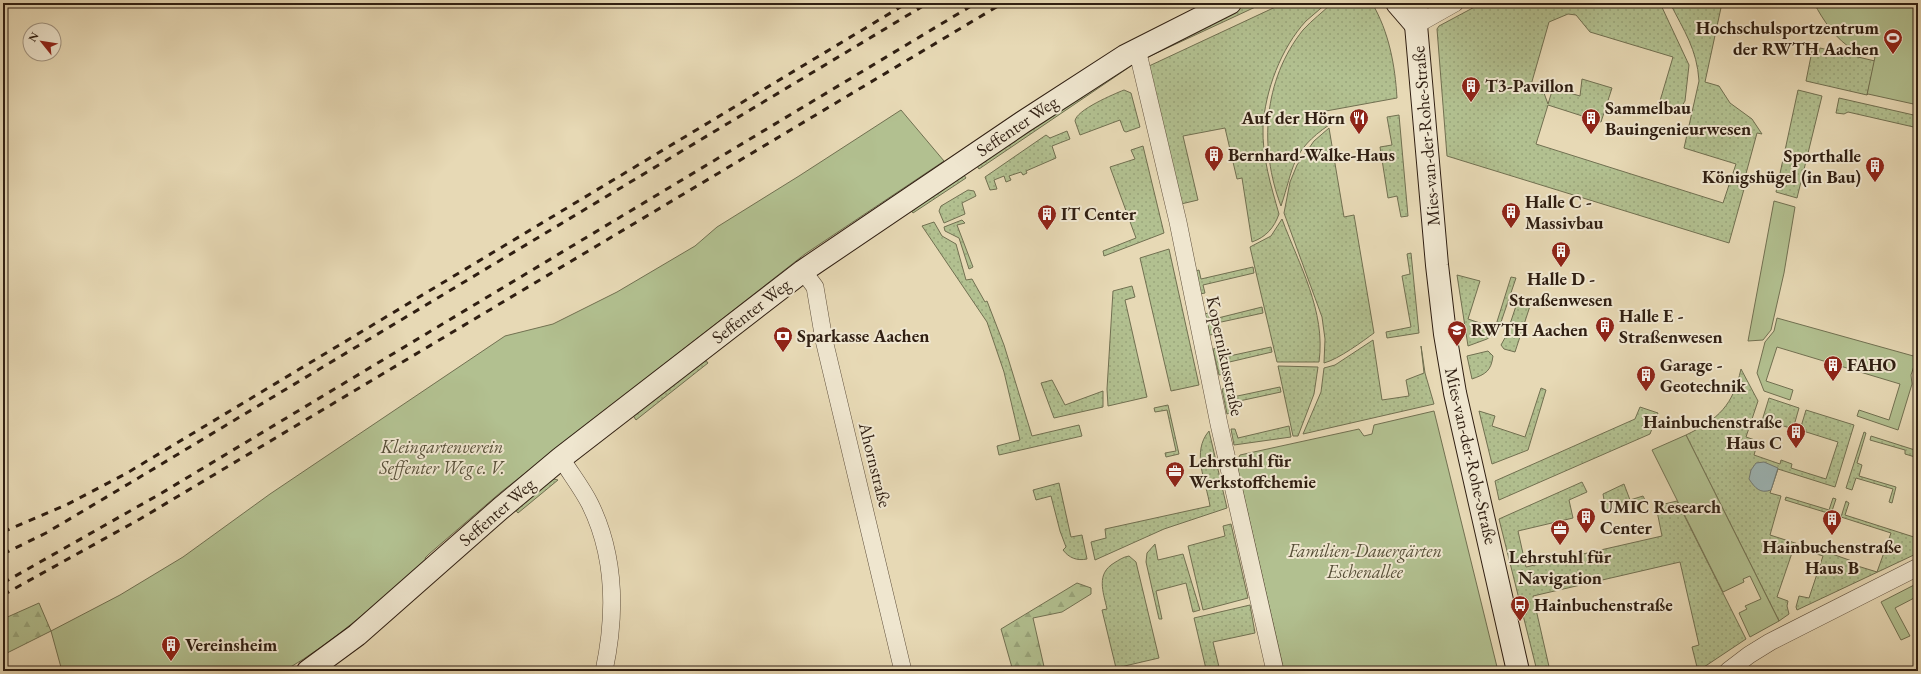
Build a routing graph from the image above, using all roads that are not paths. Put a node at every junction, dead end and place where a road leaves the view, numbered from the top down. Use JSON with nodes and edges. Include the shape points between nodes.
{"nodes":[{"id":1,"x":1230,"y":3,"type":"edge"},
{"id":2,"x":1397,"y":3,"type":"edge"},
{"id":3,"x":1417,"y":3,"type":"edge"},
{"id":4,"x":1455,"y":3,"type":"edge"},
{"id":5,"x":1416,"y":25,"type":"junction"},
{"id":6,"x":1137,"y":49,"type":"junction"},
{"id":7,"x":803,"y":271,"type":"junction"},
{"id":8,"x":561,"y":458,"type":"junction"},
{"id":9,"x":1918,"y":567,"type":"edge"},
{"id":10,"x":308,"y":671,"type":"edge"},
{"id":11,"x":604,"y":671,"type":"edge"},
{"id":12,"x":903,"y":671,"type":"edge"},
{"id":13,"x":1275,"y":671,"type":"edge"},
{"id":14,"x":1518,"y":671,"type":"edge"},
{"id":15,"x":1728,"y":671,"type":"edge"}],
"edges":[{"from":1,"to":6,"type":"street","name":"Seffenter Weg"},
{"from":2,"to":5,"type":"street","name":"Mies-van-der-Rohe-Straße"},
{"from":3,"to":5,"type":"street","name":"Mies-van-der-Rohe-Straße"},
{"from":4,"to":5,"type":"street"},
{"from":5,"to":14,"type":"street","name":"Mies-van-der-Rohe-Straße","via":[[1446,341],[1455,393]]},
{"from":6,"to":7,"type":"street","name":"Seffenter Weg","via":[[1023,122]]},
{"from":6,"to":13,"type":"street","name":"Kopernikusstraße","via":[[1175,210],[1219,424]]},
{"from":7,"to":8,"type":"street","name":"Seffenter Weg"},
{"from":7,"to":12,"type":"street","name":"Ahornstraße","via":[[815,287],[829,358]]},
{"from":8,"to":10,"type":"street","name":"Seffenter Weg","via":[[358,635]]},
{"from":8,"to":11,"type":"street","via":[[590,504],[601,532],[610,568],[612,616]]},
{"from":9,"to":15,"type":"street","via":[[1770,642]]}]}
